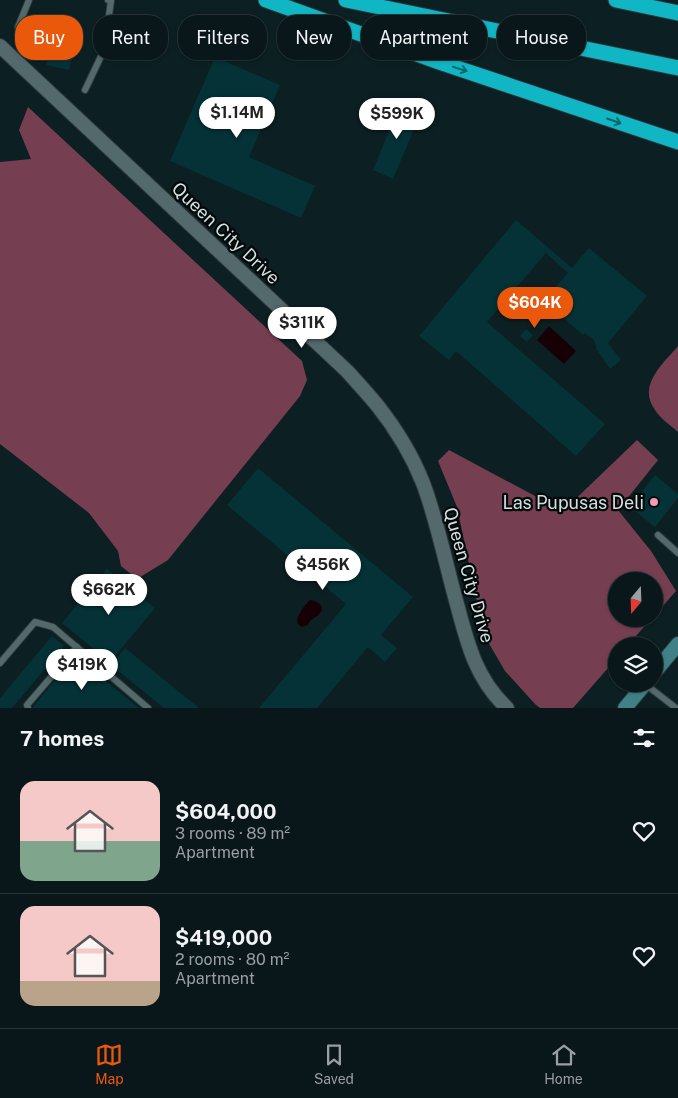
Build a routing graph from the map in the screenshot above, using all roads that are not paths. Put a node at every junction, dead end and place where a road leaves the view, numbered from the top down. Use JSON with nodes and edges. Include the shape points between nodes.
{"nodes":[{"id":1,"x":29,"y":0,"type":"edge"},
{"id":2,"x":108,"y":0,"type":"edge"},
{"id":3,"x":266,"y":0,"type":"edge"},
{"id":4,"x":346,"y":0,"type":"edge"},
{"id":5,"x":616,"y":0,"type":"edge"},
{"id":6,"x":678,"y":13,"type":"edge"},
{"id":7,"x":23,"y":15,"type":"edge"},
{"id":8,"x":0,"y":46,"type":"edge"},
{"id":9,"x":678,"y":68,"type":"edge"},
{"id":10,"x":85,"y":90,"type":"dead end"},
{"id":11,"x":678,"y":142,"type":"edge"},
{"id":12,"x":658,"y":535,"type":"dead end"},
{"id":13,"x":678,"y":553,"type":"edge"},
{"id":14,"x":678,"y":644,"type":"edge"},
{"id":15,"x":77,"y":648,"type":"junction"},
{"id":16,"x":663,"y":662,"type":"edge"},
{"id":17,"x":0,"y":663,"type":"edge"},
{"id":18,"x":638,"y":692,"type":"edge"},
{"id":19,"x":655,"y":692,"type":"edge"},
{"id":20,"x":28,"y":708,"type":"edge"},
{"id":21,"x":148,"y":708,"type":"edge"},
{"id":22,"x":507,"y":708,"type":"edge"},
{"id":23,"x":625,"y":708,"type":"edge"},
{"id":24,"x":676,"y":708,"type":"edge"}],
"edges":[{"from":1,"to":7,"type":"lane"},
{"from":2,"to":10,"type":"lane","via":[[111,1],[104,50]]},
{"from":3,"to":11,"type":"highway","one_way":true},
{"from":4,"to":9,"type":"highway"},
{"from":5,"to":6,"type":"highway"},
{"from":8,"to":22,"type":"street","name":"Queen City Drive","via":[[340,365],[377,405],[403,443],[422,482],[476,666],[495,697]]},
{"from":12,"to":13,"type":"lane"},
{"from":14,"to":16,"type":"main road"},
{"from":15,"to":17,"type":"lane","via":[[53,628],[35,622]]},
{"from":15,"to":20,"type":"lane","via":[[27,705]]},
{"from":15,"to":21,"type":"lane"},
{"from":18,"to":23,"type":"main road"},
{"from":19,"to":24,"type":"lane"}]}
